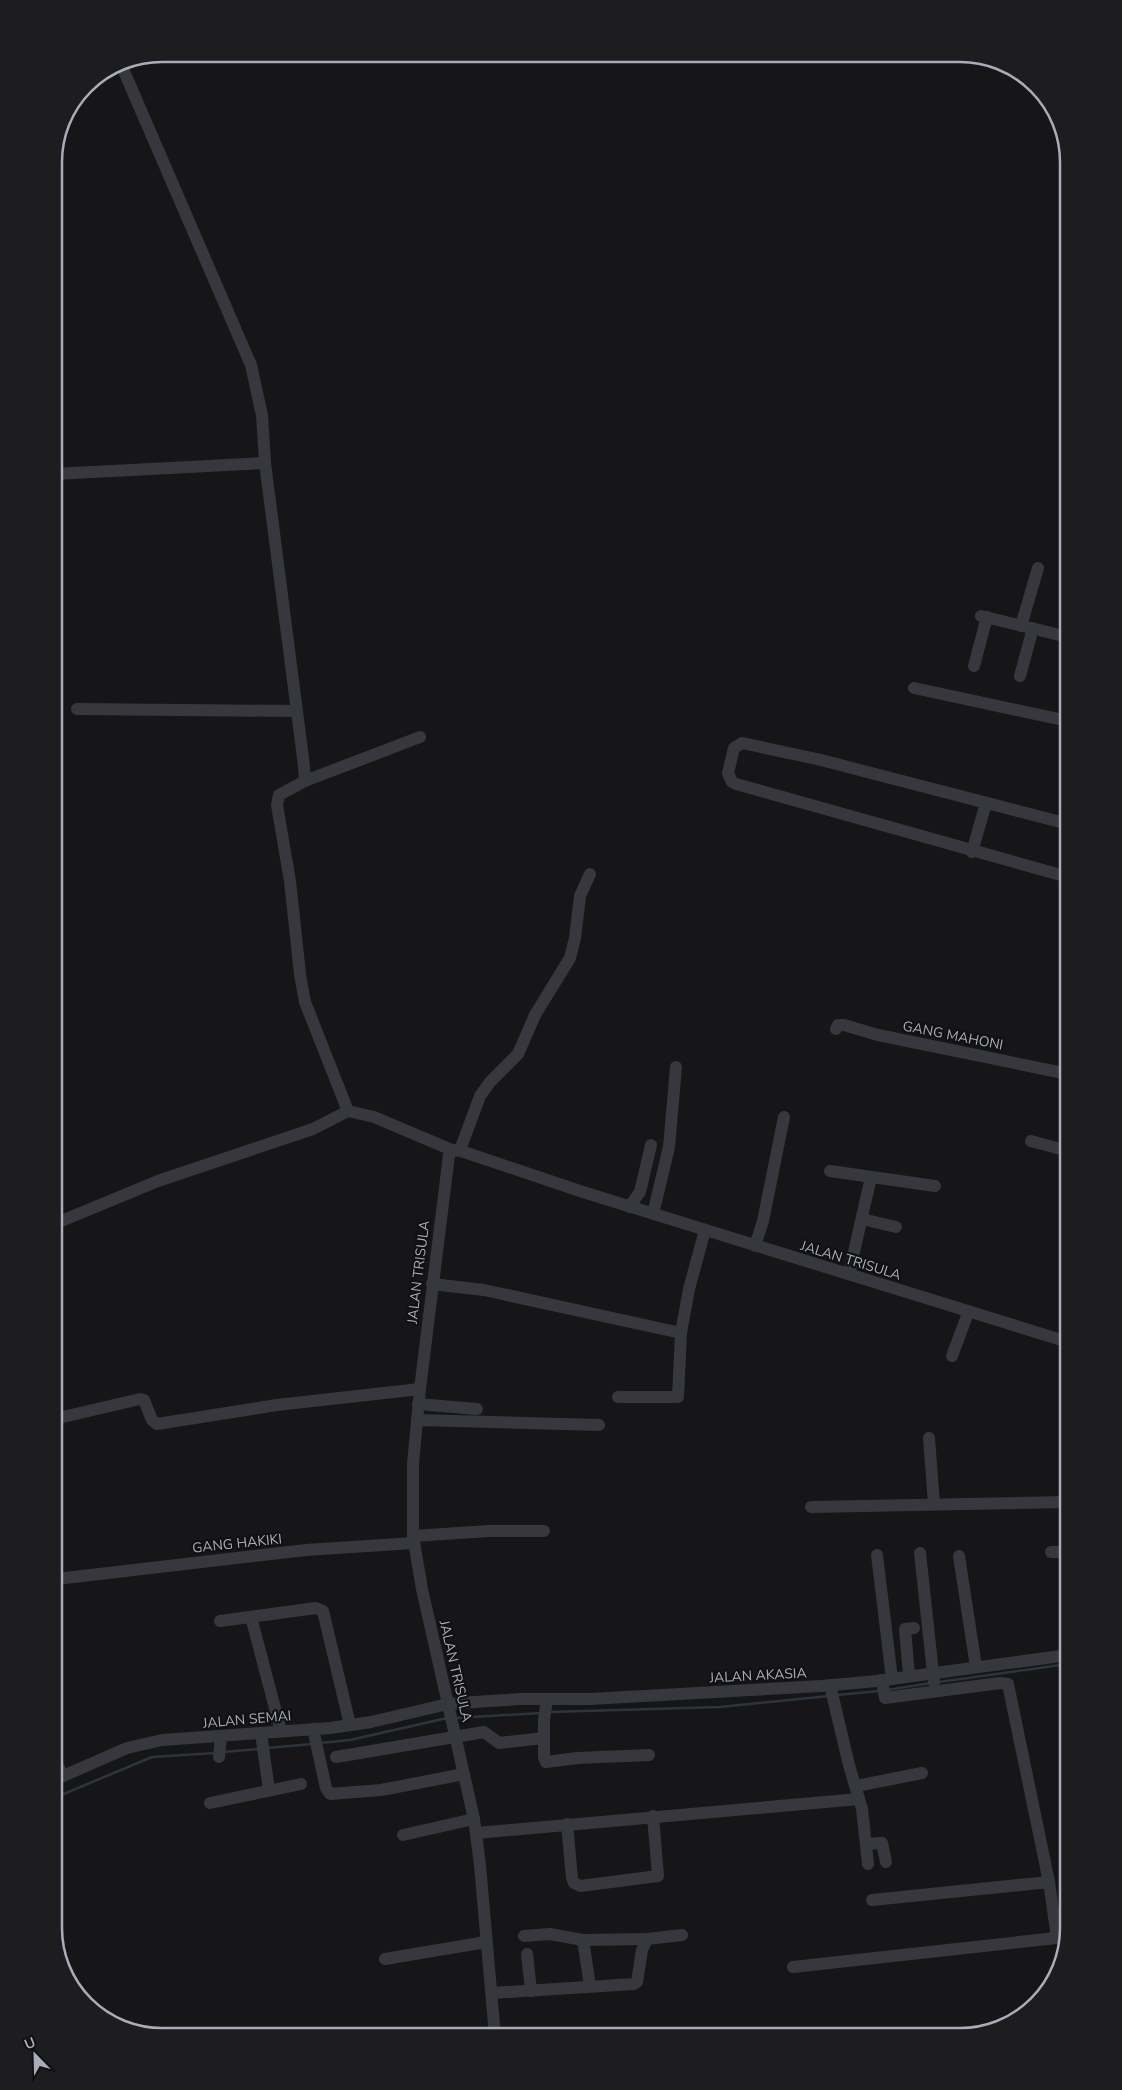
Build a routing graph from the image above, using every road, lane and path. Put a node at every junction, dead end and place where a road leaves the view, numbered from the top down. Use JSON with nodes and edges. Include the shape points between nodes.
{"nodes":[{"id":1,"x":124,"y":70,"type":"edge"},
{"id":2,"x":265,"y":463,"type":"junction"},
{"id":3,"x":63,"y":474,"type":"edge"},
{"id":4,"x":1038,"y":568,"type":"dead end"},
{"id":5,"x":1027,"y":627,"type":"junction"},
{"id":6,"x":1060,"y":635,"type":"edge"},
{"id":7,"x":974,"y":666,"type":"dead end"},
{"id":8,"x":1020,"y":676,"type":"dead end"},
{"id":9,"x":914,"y":688,"type":"dead end"},
{"id":10,"x":77,"y":709,"type":"dead end"},
{"id":11,"x":297,"y":711,"type":"junction"},
{"id":12,"x":1060,"y":719,"type":"edge"},
{"id":13,"x":420,"y":737,"type":"dead end"},
{"id":14,"x":305,"y":774,"type":"junction"},
{"id":15,"x":986,"y":803,"type":"junction"},
{"id":16,"x":1060,"y":822,"type":"edge"},
{"id":17,"x":972,"y":852,"type":"junction"},
{"id":18,"x":590,"y":874,"type":"dead end"},
{"id":19,"x":1060,"y":875,"type":"edge"},
{"id":20,"x":836,"y":1029,"type":"dead end"},
{"id":21,"x":676,"y":1067,"type":"dead end"},
{"id":22,"x":1060,"y":1072,"type":"edge"},
{"id":23,"x":348,"y":1112,"type":"junction"},
{"id":24,"x":784,"y":1116,"type":"dead end"},
{"id":25,"x":1030,"y":1141,"type":"dead end"},
{"id":26,"x":651,"y":1144,"type":"dead end"},
{"id":27,"x":1060,"y":1149,"type":"edge"},
{"id":28,"x":456,"y":1150,"type":"junction"},
{"id":29,"x":830,"y":1171,"type":"dead end"},
{"id":30,"x":871,"y":1177,"type":"junction"},
{"id":31,"x":935,"y":1186,"type":"dead end"},
{"id":32,"x":629,"y":1206,"type":"junction"},
{"id":33,"x":653,"y":1214,"type":"junction"},
{"id":34,"x":862,"y":1219,"type":"junction"},
{"id":35,"x":62,"y":1221,"type":"edge"},
{"id":36,"x":896,"y":1227,"type":"dead end"},
{"id":37,"x":704,"y":1230,"type":"junction"},
{"id":38,"x":755,"y":1246,"type":"junction"},
{"id":39,"x":849,"y":1274,"type":"junction"},
{"id":40,"x":432,"y":1284,"type":"junction"},
{"id":41,"x":968,"y":1312,"type":"junction"},
{"id":42,"x":682,"y":1333,"type":"junction"},
{"id":43,"x":1060,"y":1340,"type":"edge"},
{"id":44,"x":952,"y":1356,"type":"dead end"},
{"id":45,"x":420,"y":1389,"type":"junction"},
{"id":46,"x":618,"y":1397,"type":"dead end"},
{"id":47,"x":418,"y":1404,"type":"junction"},
{"id":48,"x":477,"y":1409,"type":"dead end"},
{"id":49,"x":62,"y":1417,"type":"edge"},
{"id":50,"x":417,"y":1420,"type":"junction"},
{"id":51,"x":599,"y":1425,"type":"dead end"},
{"id":52,"x":930,"y":1438,"type":"dead end"},
{"id":53,"x":1060,"y":1502,"type":"edge"},
{"id":54,"x":934,"y":1504,"type":"junction"},
{"id":55,"x":811,"y":1507,"type":"dead end"},
{"id":56,"x":544,"y":1531,"type":"dead end"},
{"id":57,"x":413,"y":1540,"type":"junction"},
{"id":58,"x":1051,"y":1552,"type":"dead end"},
{"id":59,"x":1060,"y":1552,"type":"edge"},
{"id":60,"x":920,"y":1553,"type":"dead end"},
{"id":61,"x":877,"y":1555,"type":"dead end"},
{"id":62,"x":959,"y":1556,"type":"dead end"},
{"id":63,"x":65,"y":1578,"type":"dead end"},
{"id":64,"x":251,"y":1617,"type":"junction"},
{"id":65,"x":220,"y":1621,"type":"dead end"},
{"id":66,"x":914,"y":1628,"type":"dead end"},
{"id":67,"x":1060,"y":1656,"type":"edge"},
{"id":68,"x":976,"y":1667,"type":"junction"},
{"id":69,"x":934,"y":1674,"type":"junction"},
{"id":70,"x":909,"y":1675,"type":"junction"},
{"id":71,"x":885,"y":1685,"type":"junction"},
{"id":72,"x":831,"y":1690,"type":"junction"},
{"id":73,"x":936,"y":1692,"type":"junction"},
{"id":74,"x":546,"y":1700,"type":"junction"},
{"id":75,"x":450,"y":1711,"type":"junction"},
{"id":76,"x":350,"y":1725,"type":"junction"},
{"id":77,"x":281,"y":1731,"type":"junction"},
{"id":78,"x":313,"y":1732,"type":"junction"},
{"id":79,"x":456,"y":1737,"type":"junction"},
{"id":80,"x":262,"y":1738,"type":"junction"},
{"id":81,"x":544,"y":1738,"type":"junction"},
{"id":82,"x":649,"y":1754,"type":"dead end"},
{"id":83,"x":336,"y":1757,"type":"dead end"},
{"id":84,"x":922,"y":1773,"type":"dead end"},
{"id":85,"x":464,"y":1774,"type":"junction"},
{"id":86,"x":62,"y":1776,"type":"edge"},
{"id":87,"x":301,"y":1784,"type":"dead end"},
{"id":88,"x":269,"y":1790,"type":"junction"},
{"id":89,"x":857,"y":1792,"type":"junction"},
{"id":90,"x":210,"y":1803,"type":"dead end"},
{"id":91,"x":653,"y":1816,"type":"junction"},
{"id":92,"x":474,"y":1819,"type":"junction"},
{"id":93,"x":567,"y":1824,"type":"junction"},
{"id":94,"x":476,"y":1833,"type":"junction"},
{"id":95,"x":403,"y":1835,"type":"dead end"},
{"id":96,"x":866,"y":1844,"type":"junction"},
{"id":97,"x":886,"y":1862,"type":"dead end"},
{"id":98,"x":868,"y":1864,"type":"dead end"},
{"id":99,"x":1049,"y":1882,"type":"junction"},
{"id":100,"x":872,"y":1900,"type":"dead end"},
{"id":101,"x":1060,"y":1932,"type":"edge"},
{"id":102,"x":682,"y":1935,"type":"dead end"},
{"id":103,"x":524,"y":1936,"type":"dead end"},
{"id":104,"x":1059,"y":1938,"type":"edge"},
{"id":105,"x":647,"y":1939,"type":"junction"},
{"id":106,"x":583,"y":1940,"type":"junction"},
{"id":107,"x":486,"y":1942,"type":"junction"},
{"id":108,"x":527,"y":1954,"type":"dead end"},
{"id":109,"x":384,"y":1959,"type":"dead end"},
{"id":110,"x":793,"y":1967,"type":"dead end"},
{"id":111,"x":590,"y":1986,"type":"junction"},
{"id":112,"x":531,"y":1991,"type":"junction"},
{"id":113,"x":492,"y":1993,"type":"junction"},
{"id":114,"x":494,"y":2027,"type":"edge"}],
"edges":[{"from":1,"to":2,"type":"street","via":[[250,365],[262,415]]},
{"from":2,"to":3,"type":"street"},
{"from":2,"to":11,"type":"street"},
{"from":4,"to":5,"type":"street"},
{"from":5,"to":6,"type":"street"},
{"from":5,"to":7,"type":"street","via":[[984,616]]},
{"from":5,"to":8,"type":"street"},
{"from":9,"to":12,"type":"street"},
{"from":10,"to":11,"type":"street"},
{"from":11,"to":14,"type":"street"},
{"from":13,"to":14,"type":"street"},
{"from":14,"to":23,"type":"street","via":[[279,795],[277,805],[305,1002]]},
{"from":15,"to":16,"type":"street"},
{"from":15,"to":17,"type":"street"},
{"from":15,"to":17,"type":"street","via":[[817,759],[742,743],[734,748],[728,773],[736,784]]},
{"from":17,"to":19,"type":"street"},
{"from":18,"to":28,"type":"street","via":[[580,896],[570,958],[535,1015],[518,1054],[480,1096]]},
{"from":20,"to":22,"type":"street","name":"GANG MAHONI","via":[[838,1025],[844,1025]]},
{"from":21,"to":33,"type":"street","via":[[669,1147]]},
{"from":23,"to":28,"type":"street","via":[[374,1117]]},
{"from":23,"to":35,"type":"street","via":[[313,1129],[158,1181]]},
{"from":24,"to":38,"type":"street"},
{"from":25,"to":27,"type":"street"},
{"from":26,"to":32,"type":"street","via":[[640,1192]]},
{"from":28,"to":32,"type":"street","name":"JALAN TRISULA"},
{"from":28,"to":40,"type":"street","name":"JALAN TRISULA","via":[[448,1157]]},
{"from":29,"to":30,"type":"street"},
{"from":30,"to":31,"type":"street"},
{"from":30,"to":34,"type":"street"},
{"from":32,"to":33,"type":"street","name":"JALAN TRISULA"},
{"from":33,"to":37,"type":"street","name":"JALAN TRISULA"},
{"from":34,"to":36,"type":"street"},
{"from":34,"to":39,"type":"street"},
{"from":37,"to":38,"type":"street","name":"JALAN TRISULA"},
{"from":37,"to":42,"type":"street"},
{"from":38,"to":39,"type":"street","name":"JALAN TRISULA"},
{"from":39,"to":41,"type":"street","name":"JALAN TRISULA"},
{"from":40,"to":42,"type":"street","via":[[484,1290]]},
{"from":40,"to":45,"type":"street","name":"JALAN TRISULA"},
{"from":41,"to":43,"type":"street","name":"JALAN TRISULA"},
{"from":41,"to":44,"type":"street"},
{"from":42,"to":46,"type":"street","via":[[678,1396]]},
{"from":45,"to":47,"type":"street","name":"JALAN TRISULA"},
{"from":45,"to":49,"type":"street","via":[[277,1405],[157,1424],[144,1400],[140,1399]]},
{"from":47,"to":48,"type":"street"},
{"from":47,"to":50,"type":"street","name":"JALAN TRISULA"},
{"from":50,"to":51,"type":"street"},
{"from":50,"to":57,"type":"street","name":"JALAN TRISULA"},
{"from":52,"to":54,"type":"street"},
{"from":53,"to":54,"type":"street"},
{"from":54,"to":55,"type":"street"},
{"from":56,"to":57,"type":"street","name":"GANG HAKIKI","via":[[489,1531]]},
{"from":57,"to":63,"type":"street","name":"GANG HAKIKI"},
{"from":57,"to":75,"type":"street","name":"JALAN TRISULA"},
{"from":58,"to":59,"type":"street"},
{"from":60,"to":69,"type":"street"},
{"from":61,"to":71,"type":"street"},
{"from":62,"to":68,"type":"street"},
{"from":64,"to":65,"type":"street"},
{"from":64,"to":76,"type":"street","via":[[316,1608],[324,1611]]},
{"from":64,"to":77,"type":"street"},
{"from":66,"to":70,"type":"street","via":[[905,1629]]},
{"from":67,"to":68,"type":"street","name":"JALAN AKASIA"},
{"from":68,"to":69,"type":"street","name":"JALAN AKASIA"},
{"from":69,"to":70,"type":"street","name":"JALAN AKASIA"},
{"from":69,"to":73,"type":"street"},
{"from":70,"to":71,"type":"street","name":"JALAN AKASIA"},
{"from":71,"to":72,"type":"street","name":"JALAN AKASIA"},
{"from":71,"to":73,"type":"street","via":[[885,1698]]},
{"from":72,"to":74,"type":"street","name":"JALAN AKASIA"},
{"from":72,"to":89,"type":"street"},
{"from":73,"to":99,"type":"street","via":[[1000,1682],[1008,1684]]},
{"from":74,"to":75,"type":"street","name":"JALAN AKASIA"},
{"from":74,"to":81,"type":"street"},
{"from":75,"to":76,"type":"street","name":"JALAN SEMAI"},
{"from":75,"to":79,"type":"street","name":"JALAN TRISULA"},
{"from":76,"to":78,"type":"street","name":"JALAN SEMAI"},
{"from":77,"to":78,"type":"street","name":"JALAN SEMAI"},
{"from":77,"to":80,"type":"street","name":"JALAN SEMAI"},
{"from":78,"to":85,"type":"street","via":[[330,1794],[382,1790]]},
{"from":79,"to":81,"type":"street","via":[[484,1732],[499,1743]]},
{"from":79,"to":83,"type":"street"},
{"from":79,"to":85,"type":"street","name":"JALAN TRISULA"},
{"from":80,"to":86,"type":"street","name":"JALAN SEMAI","via":[[220,1746],[162,1740],[141,1744]]},
{"from":80,"to":88,"type":"street"},
{"from":81,"to":82,"type":"street","via":[[546,1762]]},
{"from":84,"to":89,"type":"street"},
{"from":85,"to":92,"type":"street","name":"JALAN TRISULA"},
{"from":87,"to":88,"type":"street"},
{"from":88,"to":90,"type":"street"},
{"from":89,"to":91,"type":"street"},
{"from":89,"to":96,"type":"street"},
{"from":91,"to":93,"type":"street"},
{"from":91,"to":93,"type":"street","via":[[658,1876],[580,1886],[572,1878]]},
{"from":92,"to":94,"type":"street","name":"JALAN TRISULA"},
{"from":92,"to":95,"type":"street"},
{"from":93,"to":94,"type":"street"},
{"from":94,"to":107,"type":"street","name":"JALAN TRISULA"},
{"from":96,"to":97,"type":"street","via":[[883,1844]]},
{"from":96,"to":98,"type":"street"},
{"from":99,"to":100,"type":"street"},
{"from":99,"to":101,"type":"street"},
{"from":102,"to":105,"type":"street"},
{"from":103,"to":106,"type":"street","via":[[550,1934]]},
{"from":104,"to":110,"type":"street"},
{"from":105,"to":106,"type":"street"},
{"from":105,"to":111,"type":"street","via":[[637,1982]]},
{"from":106,"to":111,"type":"street"},
{"from":107,"to":109,"type":"street"},
{"from":107,"to":113,"type":"street","name":"JALAN TRISULA"},
{"from":108,"to":112,"type":"street"},
{"from":111,"to":112,"type":"street"},
{"from":112,"to":113,"type":"street"},
{"from":113,"to":114,"type":"street","name":"JALAN TRISULA"}]}
